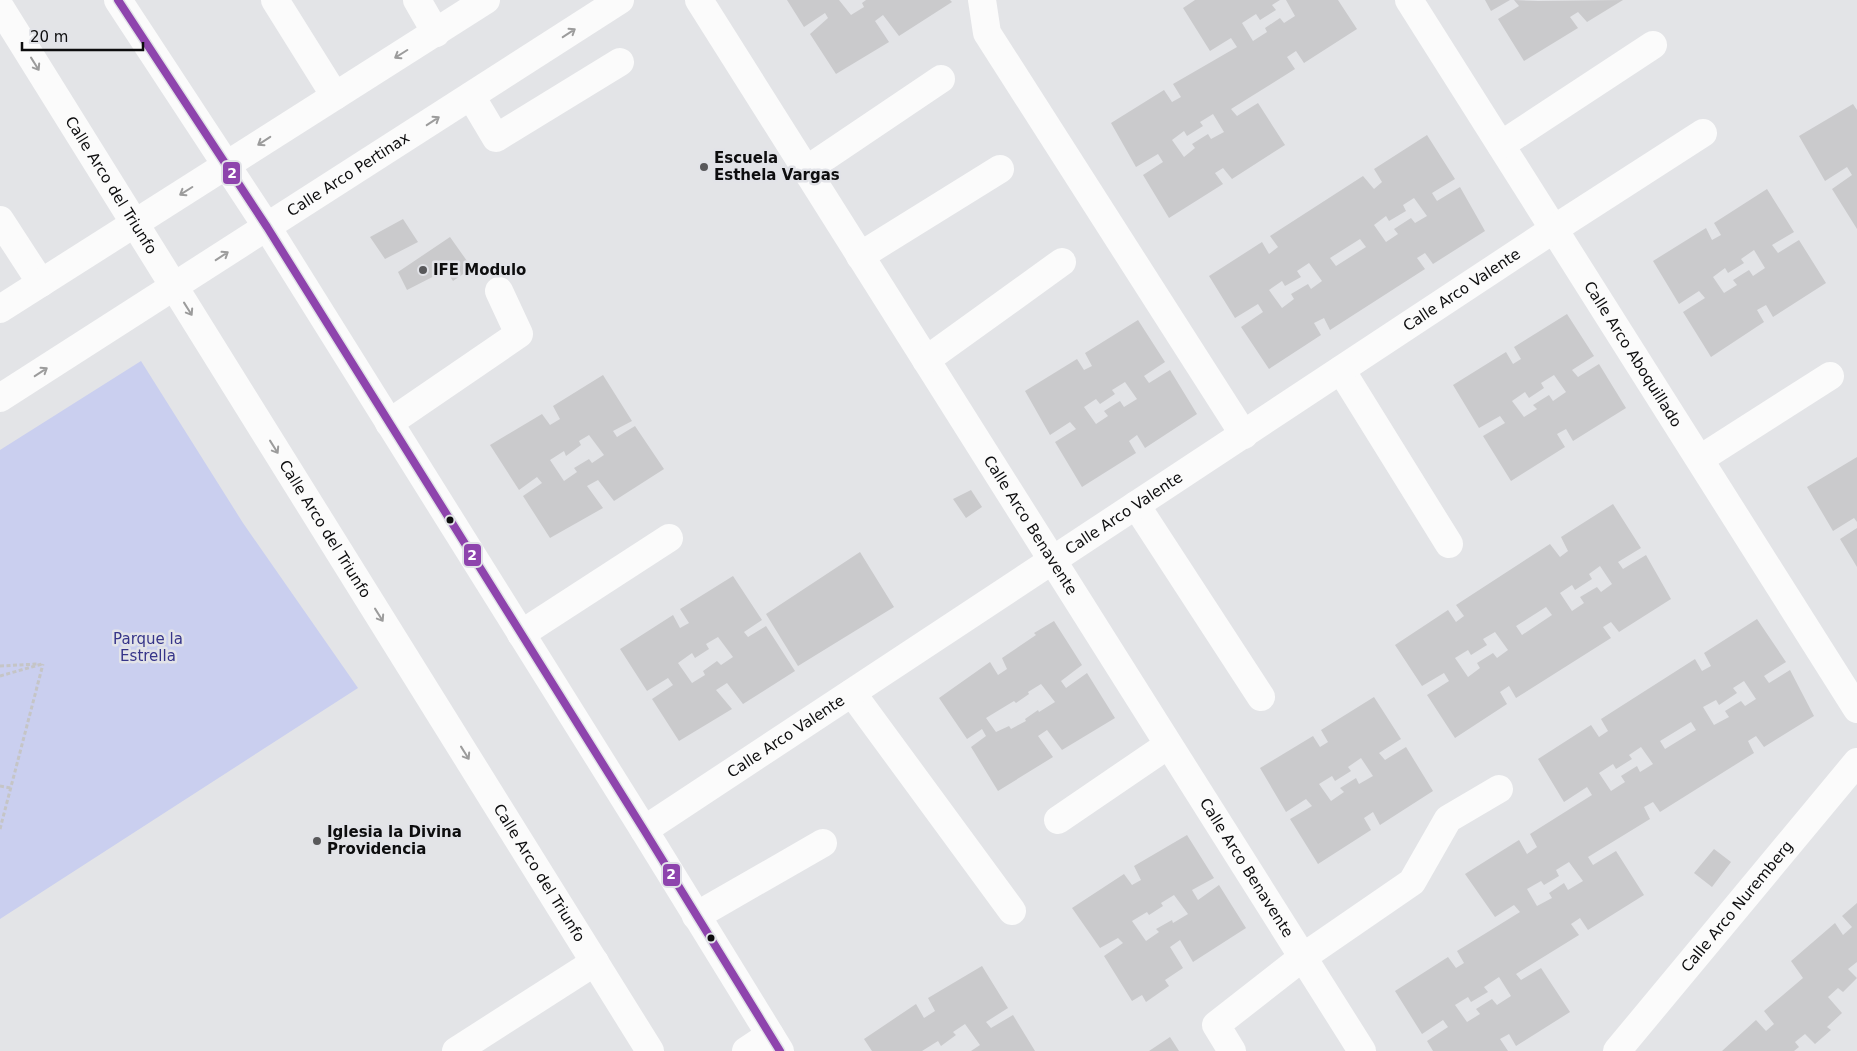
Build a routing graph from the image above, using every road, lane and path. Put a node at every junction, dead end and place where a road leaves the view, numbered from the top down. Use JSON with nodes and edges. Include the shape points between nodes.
{"nodes":[{"id":1,"x":118,"y":0,"type":"edge"},
{"id":2,"x":274,"y":0,"type":"edge"},
{"id":3,"x":417,"y":0,"type":"edge"},
{"id":4,"x":486,"y":0,"type":"edge"},
{"id":5,"x":620,"y":0,"type":"edge"},
{"id":6,"x":699,"y":0,"type":"edge"},
{"id":7,"x":982,"y":0,"type":"edge"},
{"id":8,"x":1409,"y":0,"type":"edge"},
{"id":9,"x":0,"y":7,"type":"edge"},
{"id":10,"x":436,"y":33,"type":"junction"},
{"id":11,"x":1653,"y":45,"type":"dead end"},
{"id":12,"x":620,"y":62,"type":"dead end"},
{"id":13,"x":941,"y":79,"type":"dead end"},
{"id":14,"x":335,"y":96,"type":"junction"},
{"id":15,"x":471,"y":96,"type":"junction"},
{"id":16,"x":1703,"y":133,"type":"dead end"},
{"id":17,"x":1501,"y":145,"type":"junction"},
{"id":18,"x":228,"y":165,"type":"junction"},
{"id":19,"x":1000,"y":169,"type":"dead end"},
{"id":20,"x":806,"y":170,"type":"junction"},
{"id":21,"x":0,"y":220,"type":"edge"},
{"id":22,"x":135,"y":223,"type":"junction"},
{"id":23,"x":267,"y":227,"type":"junction"},
{"id":24,"x":1554,"y":229,"type":"junction"},
{"id":25,"x":860,"y":256,"type":"junction"},
{"id":26,"x":1062,"y":262,"type":"dead end"},
{"id":27,"x":41,"y":283,"type":"junction"},
{"id":28,"x":174,"y":286,"type":"junction"},
{"id":29,"x":499,"y":291,"type":"dead end"},
{"id":30,"x":0,"y":308,"type":"edge"},
{"id":31,"x":926,"y":360,"type":"junction"},
{"id":32,"x":1341,"y":370,"type":"junction"},
{"id":33,"x":1830,"y":376,"type":"dead end"},
{"id":34,"x":0,"y":398,"type":"edge"},
{"id":35,"x":389,"y":423,"type":"junction"},
{"id":36,"x":1244,"y":435,"type":"junction"},
{"id":37,"x":1700,"y":459,"type":"junction"},
{"id":38,"x":1136,"y":506,"type":"junction"},
{"id":39,"x":669,"y":538,"type":"dead end"},
{"id":40,"x":1449,"y":544,"type":"dead end"},
{"id":41,"x":1051,"y":561,"type":"junction"},
{"id":42,"x":521,"y":634,"type":"junction"},
{"id":43,"x":42,"y":664,"type":"junction"},
{"id":44,"x":0,"y":666,"type":"edge"},
{"id":45,"x":0,"y":676,"type":"edge"},
{"id":46,"x":852,"y":693,"type":"junction"},
{"id":47,"x":1262,"y":697,"type":"dead end"},
{"id":48,"x":1857,"y":708,"type":"edge"},
{"id":49,"x":1168,"y":745,"type":"junction"},
{"id":50,"x":1857,"y":762,"type":"edge"},
{"id":51,"x":0,"y":786,"type":"edge"},
{"id":52,"x":11,"y":788,"type":"junction"},
{"id":53,"x":1499,"y":789,"type":"dead end"},
{"id":54,"x":1058,"y":820,"type":"dead end"},
{"id":55,"x":0,"y":829,"type":"edge"},
{"id":56,"x":644,"y":830,"type":"junction"},
{"id":57,"x":823,"y":843,"type":"dead end"},
{"id":58,"x":1012,"y":911,"type":"dead end"},
{"id":59,"x":696,"y":916,"type":"junction"},
{"id":60,"x":1303,"y":957,"type":"junction"},
{"id":61,"x":595,"y":962,"type":"junction"},
{"id":62,"x":775,"y":1043,"type":"edge"},
{"id":63,"x":1356,"y":1049,"type":"edge"},
{"id":64,"x":456,"y":1051,"type":"edge"},
{"id":65,"x":650,"y":1051,"type":"edge"},
{"id":66,"x":746,"y":1051,"type":"edge"},
{"id":67,"x":1232,"y":1051,"type":"edge"},
{"id":68,"x":1617,"y":1051,"type":"edge"}],
"edges":[{"from":1,"to":18,"type":"street"},
{"from":2,"to":14,"type":"street"},
{"from":3,"to":10,"type":"street"},
{"from":4,"to":10,"type":"street"},
{"from":15,"to":5,"type":"street","name":"Calle Arco Pertinax","one_way":true},
{"from":6,"to":20,"type":"street","name":"Calle Arco Benavente"},
{"from":7,"to":36,"type":"street","via":[[988,33]]},
{"from":8,"to":17,"type":"street","name":"Calle Arco Aboquillado"},
{"from":9,"to":22,"type":"street","name":"Calle Arco del Triunfo","one_way":true},
{"from":10,"to":14,"type":"street","one_way":true},
{"from":11,"to":17,"type":"street"},
{"from":12,"to":15,"type":"street","via":[[496,138]]},
{"from":13,"to":20,"type":"street"},
{"from":14,"to":18,"type":"street","one_way":true},
{"from":23,"to":15,"type":"street","name":"Calle Arco Pertinax","one_way":true},
{"from":16,"to":24,"type":"street","name":"Calle Arco Valente"},
{"from":17,"to":24,"type":"street","name":"Calle Arco Aboquillado"},
{"from":18,"to":22,"type":"street","one_way":true},
{"from":18,"to":23,"type":"street"},
{"from":19,"to":25,"type":"street"},
{"from":20,"to":25,"type":"street","name":"Calle Arco Benavente"},
{"from":21,"to":27,"type":"street"},
{"from":22,"to":27,"type":"street"},
{"from":22,"to":28,"type":"street","name":"Calle Arco del Triunfo"},
{"from":28,"to":23,"type":"street","name":"Calle Arco Pertinax","one_way":true},
{"from":23,"to":35,"type":"street"},
{"from":24,"to":32,"type":"street","name":"Calle Arco Valente"},
{"from":24,"to":37,"type":"street","name":"Calle Arco Aboquillado"},
{"from":25,"to":31,"type":"street","name":"Calle Arco Benavente"},
{"from":26,"to":31,"type":"street"},
{"from":27,"to":30,"type":"street"},
{"from":34,"to":28,"type":"street","name":"Calle Arco Pertinax","one_way":true},
{"from":28,"to":61,"type":"street","name":"Calle Arco del Triunfo","one_way":true},
{"from":29,"to":35,"type":"street","via":[[519,334]]},
{"from":31,"to":41,"type":"street","name":"Calle Arco Benavente"},
{"from":32,"to":36,"type":"street","name":"Calle Arco Valente"},
{"from":32,"to":40,"type":"street"},
{"from":33,"to":37,"type":"street"},
{"from":35,"to":42,"type":"street"},
{"from":36,"to":38,"type":"street","name":"Calle Arco Valente"},
{"from":37,"to":48,"type":"street","name":"Calle Arco Aboquillado"},
{"from":38,"to":41,"type":"street","name":"Calle Arco Valente"},
{"from":38,"to":47,"type":"street"},
{"from":39,"to":42,"type":"street"},
{"from":41,"to":46,"type":"street","name":"Calle Arco Valente"},
{"from":41,"to":49,"type":"street","name":"Calle Arco Benavente"},
{"from":42,"to":56,"type":"street"},
{"from":43,"to":44,"type":"path"},
{"from":43,"to":45,"type":"path"},
{"from":43,"to":52,"type":"path"},
{"from":46,"to":56,"type":"street","name":"Calle Arco Valente"},
{"from":46,"to":58,"type":"street"},
{"from":49,"to":54,"type":"street"},
{"from":49,"to":60,"type":"street","name":"Calle Arco Benavente"},
{"from":50,"to":68,"type":"street","name":"Calle Arco Nuremberg"},
{"from":51,"to":52,"type":"path"},
{"from":52,"to":55,"type":"path"},
{"from":53,"to":60,"type":"street","via":[[1448,818],[1412,882]]},
{"from":56,"to":59,"type":"street"},
{"from":57,"to":59,"type":"street"},
{"from":59,"to":62,"type":"street"},
{"from":60,"to":63,"type":"street","name":"Calle Arco Benavente"},
{"from":60,"to":67,"type":"street","via":[[1216,1025]]},
{"from":61,"to":64,"type":"street"},
{"from":61,"to":65,"type":"street","name":"Calle Arco del Triunfo"},
{"from":62,"to":66,"type":"street"}]}
